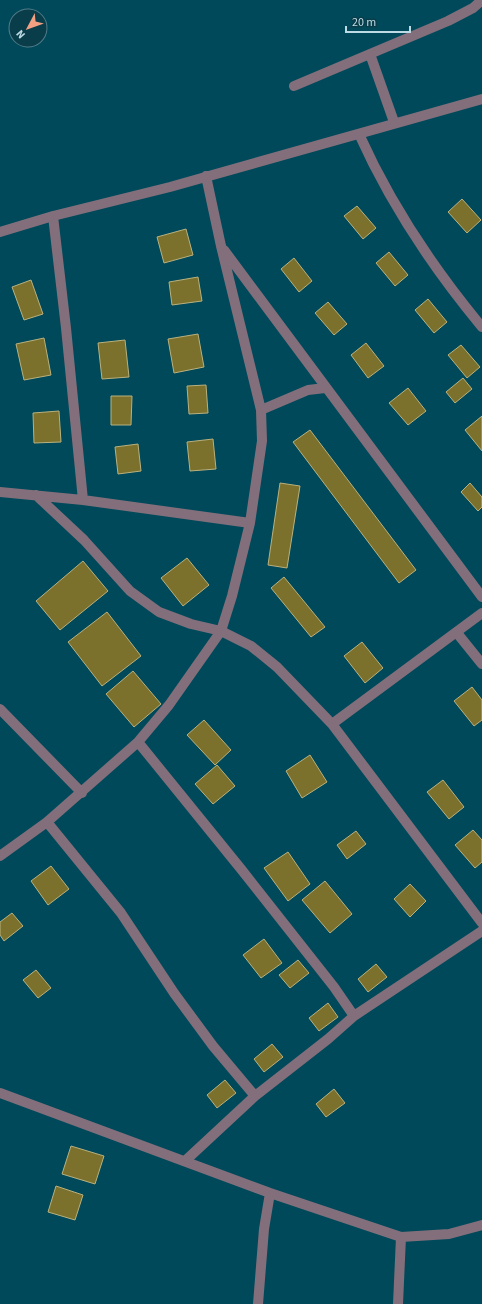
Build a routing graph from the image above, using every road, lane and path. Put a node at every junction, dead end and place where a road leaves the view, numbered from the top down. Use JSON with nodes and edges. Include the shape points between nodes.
{"nodes":[{"id":1,"x":482,"y":0,"type":"edge"},
{"id":2,"x":370,"y":54,"type":"junction"},
{"id":3,"x":294,"y":86,"type":"dead end"},
{"id":4,"x":482,"y":99,"type":"edge"},
{"id":5,"x":394,"y":122,"type":"junction"},
{"id":6,"x":359,"y":134,"type":"junction"},
{"id":7,"x":206,"y":176,"type":"junction"},
{"id":8,"x":53,"y":216,"type":"junction"},
{"id":9,"x":0,"y":232,"type":"edge"},
{"id":10,"x":220,"y":246,"type":"junction"},
{"id":11,"x":482,"y":327,"type":"edge"},
{"id":12,"x":325,"y":388,"type":"junction"},
{"id":13,"x":261,"y":410,"type":"junction"},
{"id":14,"x":0,"y":492,"type":"edge"},
{"id":15,"x":36,"y":495,"type":"junction"},
{"id":16,"x":83,"y":500,"type":"junction"},
{"id":17,"x":250,"y":523,"type":"junction"},
{"id":18,"x":482,"y":597,"type":"edge"},
{"id":19,"x":482,"y":613,"type":"edge"},
{"id":20,"x":220,"y":631,"type":"junction"},
{"id":21,"x":457,"y":633,"type":"junction"},
{"id":22,"x":482,"y":664,"type":"edge"},
{"id":23,"x":0,"y":709,"type":"edge"},
{"id":24,"x":332,"y":724,"type":"junction"},
{"id":25,"x":138,"y":742,"type":"junction"},
{"id":26,"x":82,"y":793,"type":"junction"},
{"id":27,"x":47,"y":822,"type":"junction"},
{"id":28,"x":0,"y":856,"type":"edge"},
{"id":29,"x":482,"y":923,"type":"edge"},
{"id":30,"x":482,"y":931,"type":"edge"},
{"id":31,"x":354,"y":1016,"type":"junction"},
{"id":32,"x":0,"y":1093,"type":"edge"},
{"id":33,"x":255,"y":1096,"type":"junction"},
{"id":34,"x":186,"y":1161,"type":"junction"},
{"id":35,"x":270,"y":1193,"type":"junction"},
{"id":36,"x":482,"y":1225,"type":"edge"},
{"id":37,"x":400,"y":1237,"type":"junction"},
{"id":38,"x":258,"y":1304,"type":"edge"},
{"id":39,"x":400,"y":1304,"type":"edge"}],
"edges":[{"from":1,"to":2,"type":"street","via":[[473,8],[448,21]]},
{"from":2,"to":3,"type":"street"},
{"from":2,"to":5,"type":"street"},
{"from":4,"to":5,"type":"street"},
{"from":5,"to":6,"type":"street"},
{"from":6,"to":7,"type":"street"},
{"from":6,"to":11,"type":"street","via":[[377,175],[412,231],[451,290]]},
{"from":7,"to":8,"type":"street"},
{"from":7,"to":10,"type":"street"},
{"from":8,"to":9,"type":"street"},
{"from":8,"to":16,"type":"street"},
{"from":10,"to":12,"type":"street"},
{"from":10,"to":13,"type":"street"},
{"from":12,"to":13,"type":"street","via":[[308,390]]},
{"from":12,"to":18,"type":"street"},
{"from":13,"to":17,"type":"street","via":[[262,441]]},
{"from":14,"to":15,"type":"street"},
{"from":15,"to":16,"type":"street"},
{"from":15,"to":20,"type":"street","via":[[84,540],[130,591],[159,612]]},
{"from":16,"to":17,"type":"street"},
{"from":17,"to":20,"type":"street","via":[[232,596]]},
{"from":19,"to":21,"type":"street"},
{"from":20,"to":24,"type":"street","via":[[251,646],[277,667]]},
{"from":20,"to":25,"type":"street","via":[[169,705]]},
{"from":21,"to":22,"type":"street"},
{"from":21,"to":24,"type":"street"},
{"from":23,"to":26,"type":"street"},
{"from":24,"to":29,"type":"street"},
{"from":25,"to":26,"type":"street"},
{"from":25,"to":31,"type":"street","via":[[236,863]]},
{"from":26,"to":27,"type":"street"},
{"from":27,"to":28,"type":"street"},
{"from":27,"to":33,"type":"street","via":[[121,913],[183,1005]]},
{"from":30,"to":31,"type":"street"},
{"from":31,"to":33,"type":"street"},
{"from":32,"to":34,"type":"street"},
{"from":33,"to":34,"type":"street"},
{"from":34,"to":35,"type":"street"},
{"from":35,"to":37,"type":"street"},
{"from":35,"to":38,"type":"street","via":[[264,1229]]},
{"from":36,"to":37,"type":"street","via":[[449,1234]]},
{"from":37,"to":39,"type":"street"}]}
